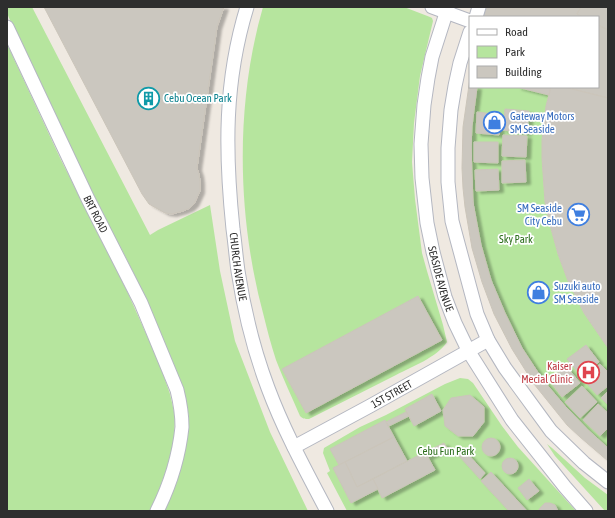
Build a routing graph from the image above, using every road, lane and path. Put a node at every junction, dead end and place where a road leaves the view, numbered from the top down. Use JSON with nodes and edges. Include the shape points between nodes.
{"nodes":[{"id":1,"x":247,"y":7,"type":"edge"},
{"id":2,"x":432,"y":7,"type":"edge"},
{"id":3,"x":447,"y":10,"type":"edge"},
{"id":4,"x":469,"y":21,"type":"edge"},
{"id":5,"x":7,"y":27,"type":"edge"},
{"id":6,"x":469,"y":35,"type":"edge"},
{"id":7,"x":488,"y":340,"type":"junction"},
{"id":8,"x":468,"y":352,"type":"junction"},
{"id":9,"x":294,"y":446,"type":"junction"},
{"id":10,"x":608,"y":482,"type":"edge"},
{"id":11,"x":158,"y":511,"type":"edge"},
{"id":12,"x":327,"y":511,"type":"edge"},
{"id":13,"x":586,"y":511,"type":"edge"}],
"edges":[{"from":1,"to":9,"type":"street","name":"CHURCH AVENUE","via":[[233,67],[229,100],[229,192],[238,271],[254,344],[268,388]]},
{"from":2,"to":3,"type":"street"},
{"from":3,"to":4,"type":"street"},
{"from":3,"to":8,"type":"street","name":"SEASIDE AVENUE","via":[[428,78],[424,105],[422,178],[433,252],[454,323]]},
{"from":5,"to":11,"type":"street","name":"BRT ROAD","via":[[88,199],[141,303],[180,403],[182,426],[178,451]]},
{"from":6,"to":7,"type":"street","via":[[460,63],[451,110],[448,182],[452,221],[477,314]]},
{"from":7,"to":8,"type":"street","name":"1ST STREET"},
{"from":7,"to":10,"type":"street","via":[[551,432]]},
{"from":8,"to":9,"type":"street","name":"1ST STREET"},
{"from":8,"to":13,"type":"street","name":"SEASIDE AVENUE","via":[[512,420]]},
{"from":9,"to":12,"type":"street","name":"CHURCH AVENUE"}]}
